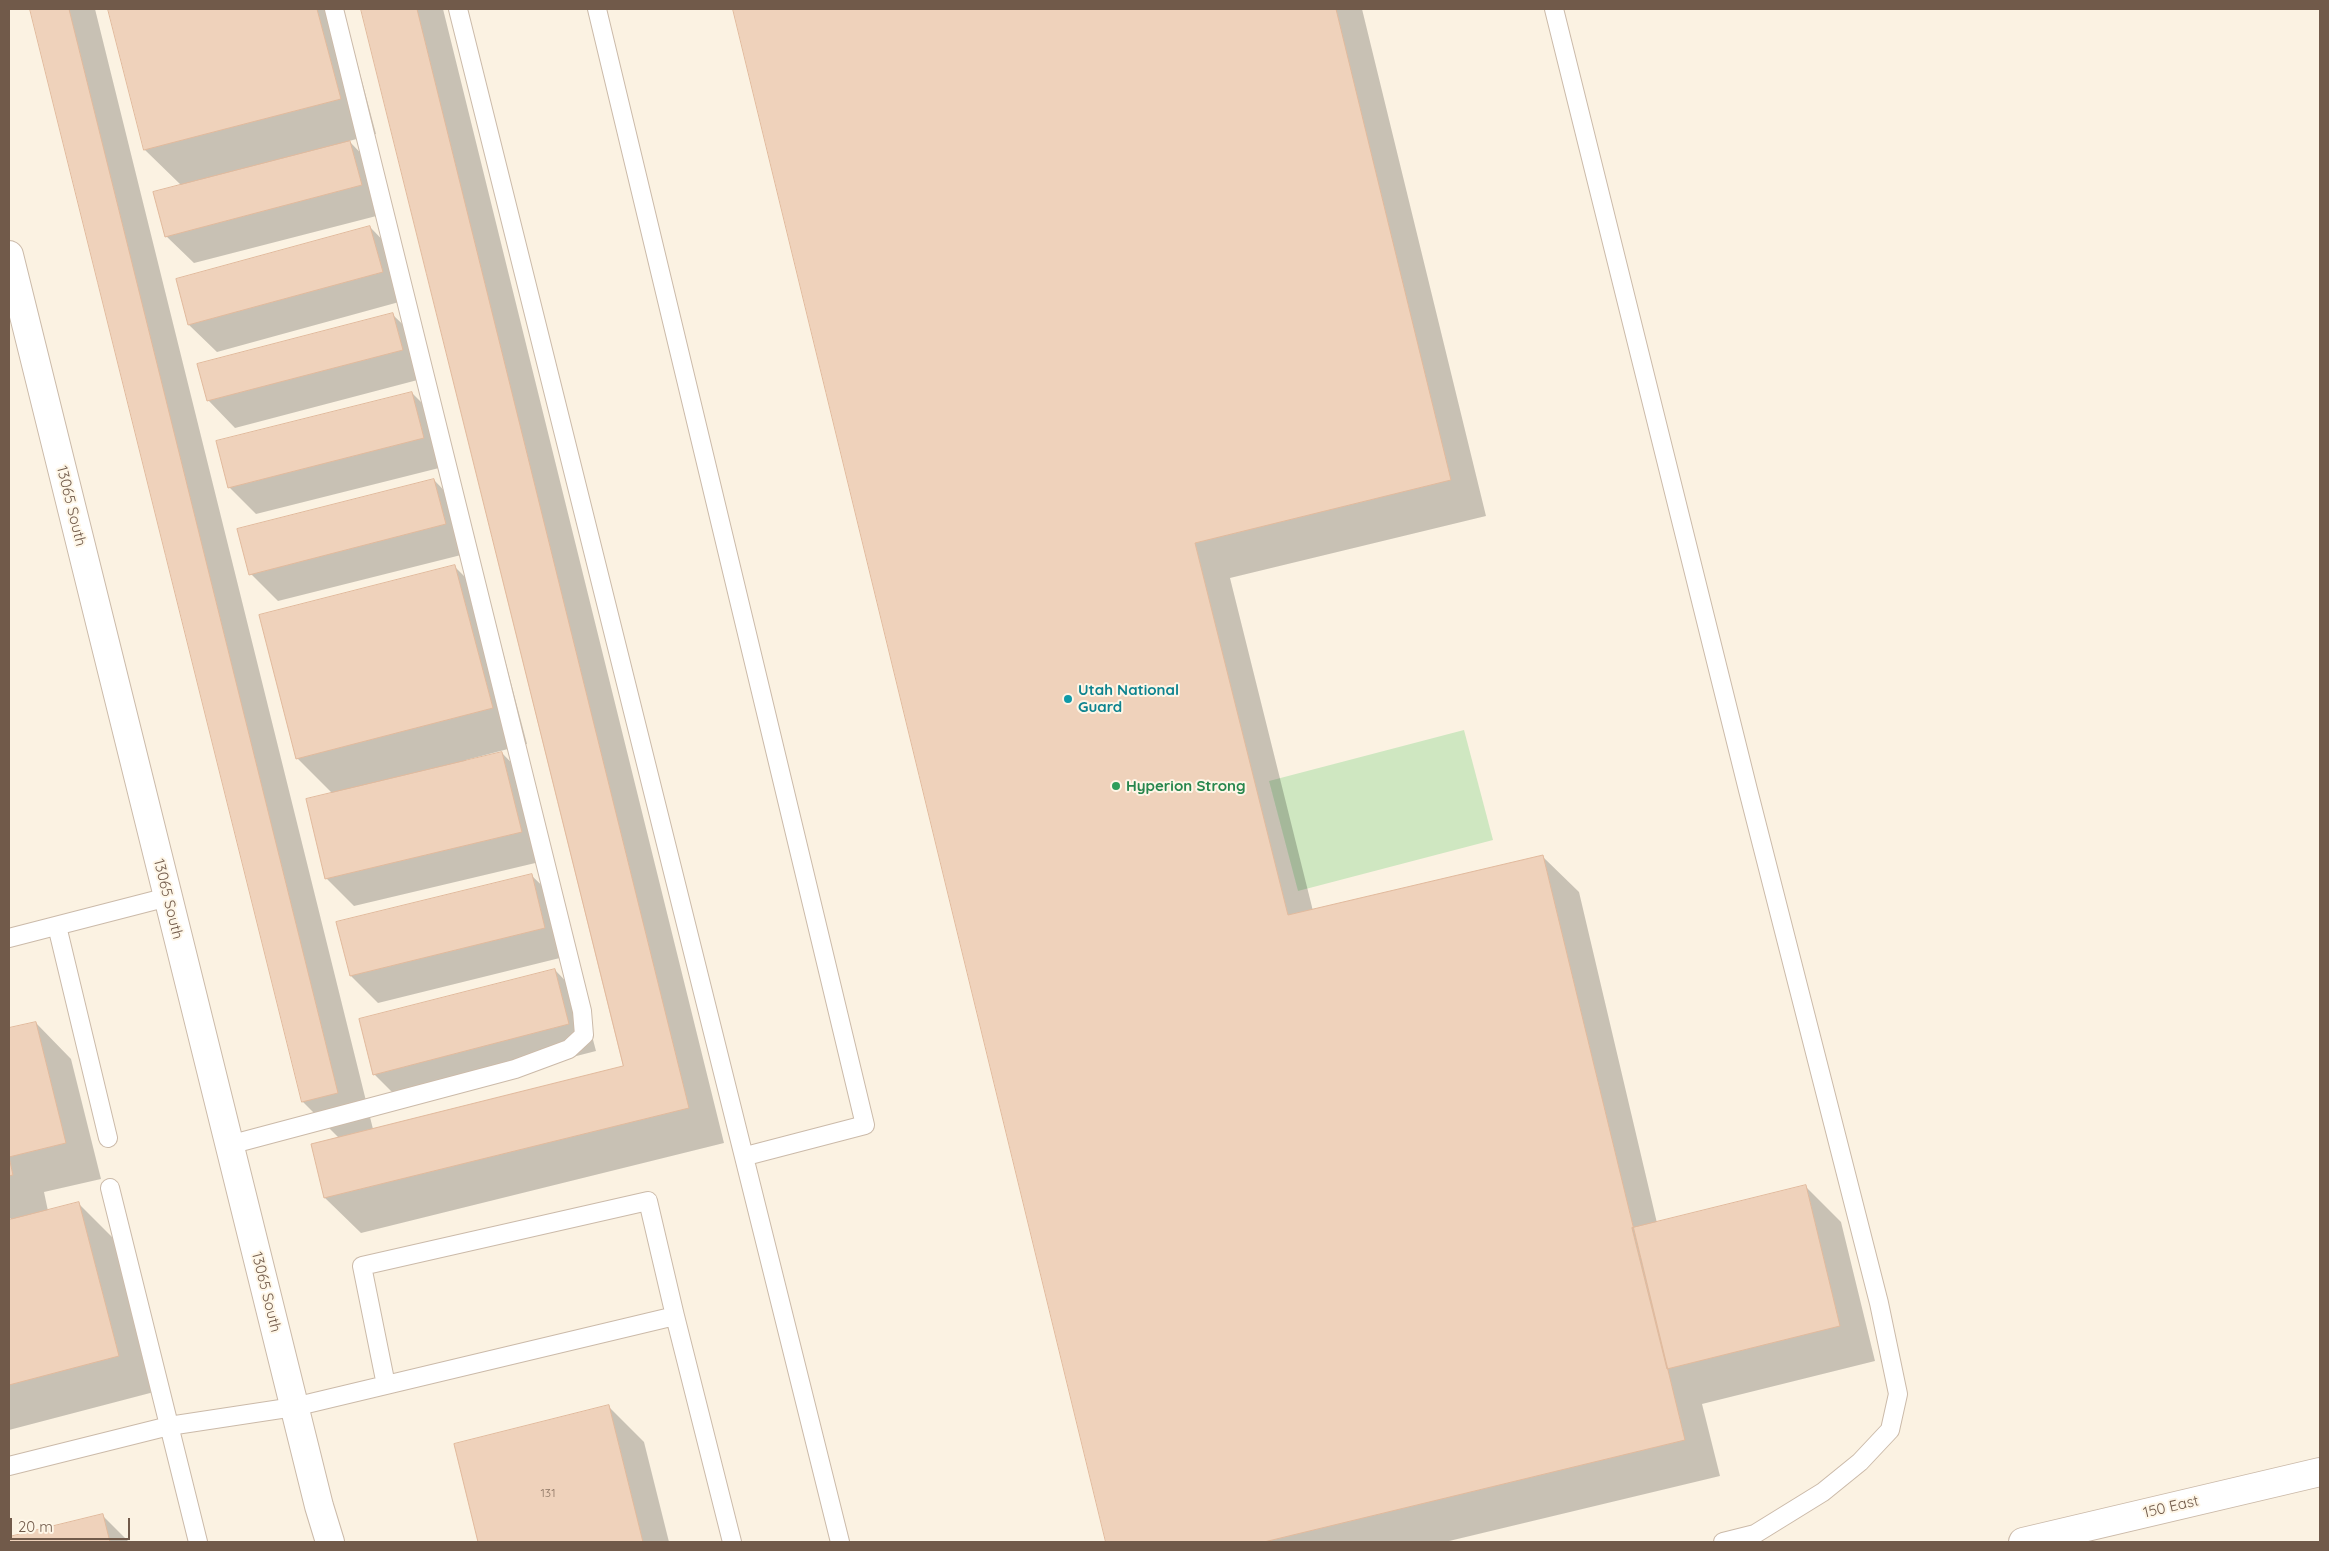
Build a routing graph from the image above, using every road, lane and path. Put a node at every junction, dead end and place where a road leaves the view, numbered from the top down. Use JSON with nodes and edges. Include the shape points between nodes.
{"nodes":[{"id":1,"x":334,"y":9,"type":"edge"},
{"id":2,"x":458,"y":9,"type":"edge"},
{"id":3,"x":597,"y":9,"type":"edge"},
{"id":4,"x":1554,"y":9,"type":"edge"},
{"id":5,"x":9,"y":255,"type":"edge"},
{"id":6,"x":168,"y":897,"type":"junction"},
{"id":7,"x":57,"y":926,"type":"junction"},
{"id":8,"x":9,"y":938,"type":"edge"},
{"id":9,"x":108,"y":1138,"type":"dead end"},
{"id":10,"x":229,"y":1145,"type":"junction"},
{"id":11,"x":746,"y":1156,"type":"junction"},
{"id":12,"x":110,"y":1188,"type":"dead end"},
{"id":13,"x":675,"y":1316,"type":"junction"},
{"id":14,"x":386,"y":1385,"type":"junction"},
{"id":15,"x":294,"y":1407,"type":"junction"},
{"id":16,"x":169,"y":1426,"type":"junction"},
{"id":17,"x":9,"y":1466,"type":"edge"},
{"id":18,"x":2320,"y":1472,"type":"edge"},
{"id":19,"x":198,"y":1542,"type":"edge"},
{"id":20,"x":330,"y":1542,"type":"edge"},
{"id":21,"x":732,"y":1542,"type":"edge"},
{"id":22,"x":840,"y":1542,"type":"edge"},
{"id":23,"x":1723,"y":1542,"type":"edge"},
{"id":24,"x":2023,"y":1542,"type":"edge"}],
"edges":[{"from":1,"to":10,"type":"lane","via":[[582,1011],[584,1035],[569,1049],[515,1069]]},
{"from":2,"to":11,"type":"lane"},
{"from":3,"to":11,"type":"lane","via":[[865,1125]]},
{"from":4,"to":23,"type":"lane","via":[[1879,1303],[1898,1394],[1890,1430],[1860,1462],[1823,1492],[1755,1534]]},
{"from":5,"to":6,"type":"street","name":"13065 South"},
{"from":6,"to":7,"type":"lane"},
{"from":6,"to":10,"type":"street","name":"13065 South"},
{"from":7,"to":8,"type":"lane"},
{"from":7,"to":9,"type":"lane"},
{"from":10,"to":15,"type":"street","name":"13065 South"},
{"from":11,"to":22,"type":"lane"},
{"from":12,"to":16,"type":"lane"},
{"from":13,"to":14,"type":"lane"},
{"from":13,"to":14,"type":"lane","via":[[648,1201],[362,1266]]},
{"from":13,"to":21,"type":"lane"},
{"from":14,"to":15,"type":"lane"},
{"from":15,"to":16,"type":"lane"},
{"from":15,"to":20,"type":"street","name":"13065 South"},
{"from":16,"to":17,"type":"lane"},
{"from":16,"to":19,"type":"lane"},
{"from":18,"to":24,"type":"street","name":"150 East"}]}
